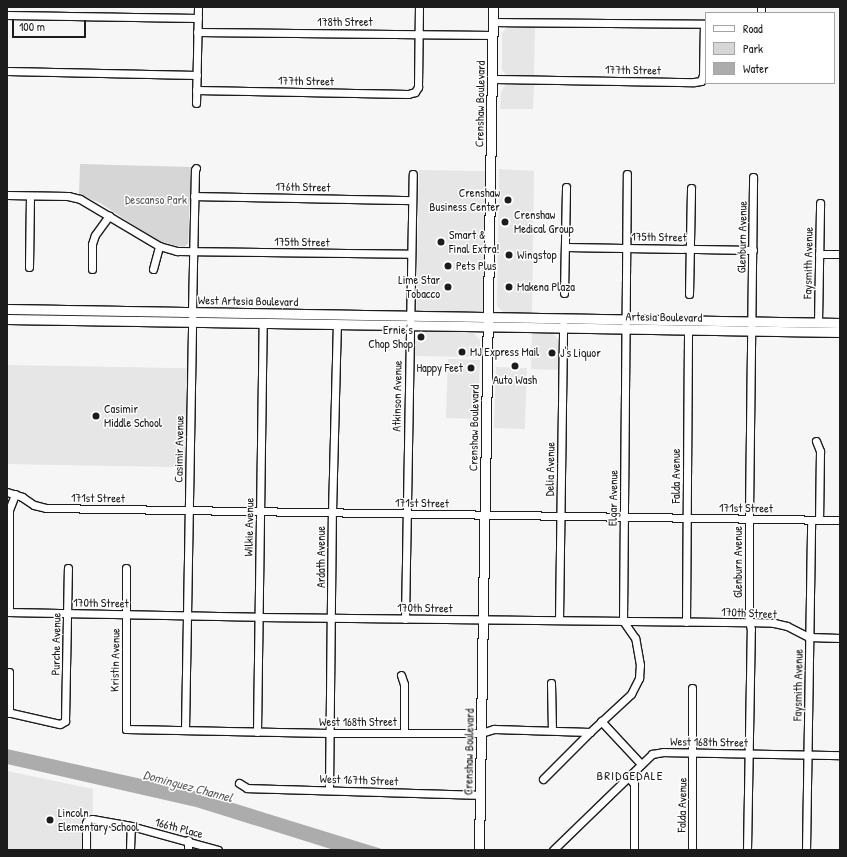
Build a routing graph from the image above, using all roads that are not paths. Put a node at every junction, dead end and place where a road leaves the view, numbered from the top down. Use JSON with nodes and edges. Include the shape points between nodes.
{"nodes":[{"id":1,"x":198,"y":7,"type":"edge"},
{"id":2,"x":419,"y":7,"type":"edge"},
{"id":3,"x":493,"y":7,"type":"edge"},
{"id":4,"x":7,"y":15,"type":"edge"},
{"id":5,"x":198,"y":18,"type":"junction"},
{"id":6,"x":493,"y":22,"type":"junction"},
{"id":7,"x":705,"y":24,"type":"edge"},
{"id":8,"x":197,"y":32,"type":"junction"},
{"id":9,"x":419,"y":34,"type":"junction"},
{"id":10,"x":493,"y":35,"type":"junction"},
{"id":11,"x":7,"y":71,"type":"edge"},
{"id":12,"x":197,"y":74,"type":"junction"},
{"id":13,"x":492,"y":78,"type":"junction"},
{"id":14,"x":196,"y":90,"type":"junction"},
{"id":15,"x":196,"y":103,"type":"dead end"},
{"id":16,"x":196,"y":168,"type":"dead end"},
{"id":17,"x":413,"y":174,"type":"dead end"},
{"id":18,"x":627,"y":174,"type":"dead end"},
{"id":19,"x":753,"y":177,"type":"dead end"},
{"id":20,"x":566,"y":187,"type":"dead end"},
{"id":21,"x":691,"y":188,"type":"dead end"},
{"id":22,"x":7,"y":195,"type":"edge"},
{"id":23,"x":30,"y":196,"type":"junction"},
{"id":24,"x":194,"y":196,"type":"junction"},
{"id":25,"x":412,"y":200,"type":"junction"},
{"id":26,"x":820,"y":203,"type":"dead end"},
{"id":27,"x":109,"y":216,"type":"junction"},
{"id":28,"x":159,"y":246,"type":"junction"},
{"id":29,"x":565,"y":247,"type":"junction"},
{"id":30,"x":626,"y":248,"type":"junction"},
{"id":31,"x":690,"y":248,"type":"junction"},
{"id":32,"x":753,"y":250,"type":"junction"},
{"id":33,"x":193,"y":252,"type":"junction"},
{"id":34,"x":412,"y":254,"type":"junction"},
{"id":35,"x":819,"y":254,"type":"junction"},
{"id":36,"x":840,"y":254,"type":"edge"},
{"id":37,"x":29,"y":267,"type":"dead end"},
{"id":38,"x":153,"y":268,"type":"dead end"},
{"id":39,"x":92,"y":269,"type":"dead end"},
{"id":40,"x":564,"y":293,"type":"dead end"},
{"id":41,"x":689,"y":294,"type":"dead end"},
{"id":42,"x":7,"y":309,"type":"edge"},
{"id":43,"x":192,"y":312,"type":"junction"},
{"id":44,"x":411,"y":315,"type":"junction"},
{"id":45,"x":488,"y":317,"type":"junction"},
{"id":46,"x":7,"y":319,"type":"edge"},
{"id":47,"x":192,"y":322,"type":"junction"},
{"id":48,"x":263,"y":323,"type":"junction"},
{"id":49,"x":563,"y":323,"type":"junction"},
{"id":50,"x":818,"y":323,"type":"junction"},
{"id":51,"x":840,"y":323,"type":"edge"},
{"id":52,"x":337,"y":324,"type":"junction"},
{"id":53,"x":626,"y":324,"type":"junction"},
{"id":54,"x":410,"y":326,"type":"junction"},
{"id":55,"x":751,"y":326,"type":"junction"},
{"id":56,"x":488,"y":327,"type":"junction"},
{"id":57,"x":688,"y":330,"type":"junction"},
{"id":58,"x":840,"y":332,"type":"edge"},
{"id":59,"x":816,"y":441,"type":"dead end"},
{"id":60,"x":7,"y":492,"type":"edge"},
{"id":61,"x":15,"y":494,"type":"junction"},
{"id":62,"x":189,"y":511,"type":"junction"},
{"id":63,"x":260,"y":511,"type":"junction"},
{"id":64,"x":332,"y":512,"type":"junction"},
{"id":65,"x":406,"y":513,"type":"junction"},
{"id":66,"x":485,"y":515,"type":"junction"},
{"id":67,"x":560,"y":516,"type":"junction"},
{"id":68,"x":624,"y":517,"type":"junction"},
{"id":69,"x":687,"y":518,"type":"junction"},
{"id":70,"x":749,"y":519,"type":"junction"},
{"id":71,"x":811,"y":520,"type":"junction"},
{"id":72,"x":819,"y":520,"type":"junction"},
{"id":73,"x":840,"y":520,"type":"edge"},
{"id":74,"x":68,"y":568,"type":"dead end"},
{"id":75,"x":126,"y":568,"type":"dead end"},
{"id":76,"x":8,"y":612,"type":"edge"},
{"id":77,"x":68,"y":613,"type":"junction"},
{"id":78,"x":127,"y":614,"type":"junction"},
{"id":79,"x":187,"y":615,"type":"junction"},
{"id":80,"x":258,"y":617,"type":"junction"},
{"id":81,"x":332,"y":617,"type":"junction"},
{"id":82,"x":405,"y":619,"type":"junction"},
{"id":83,"x":483,"y":620,"type":"junction"},
{"id":84,"x":559,"y":620,"type":"junction"},
{"id":85,"x":623,"y":621,"type":"junction"},
{"id":86,"x":686,"y":622,"type":"junction"},
{"id":87,"x":749,"y":622,"type":"junction"},
{"id":88,"x":809,"y":637,"type":"junction"},
{"id":89,"x":840,"y":638,"type":"edge"},
{"id":90,"x":9,"y":672,"type":"dead end"},
{"id":91,"x":401,"y":675,"type":"dead end"},
{"id":92,"x":551,"y":683,"type":"dead end"},
{"id":93,"x":692,"y":688,"type":"dead end"},
{"id":94,"x":8,"y":712,"type":"edge"},
{"id":95,"x":601,"y":721,"type":"junction"},
{"id":96,"x":126,"y":729,"type":"joint"},
{"id":97,"x":552,"y":729,"type":"junction"},
{"id":98,"x":185,"y":730,"type":"junction"},
{"id":99,"x":257,"y":732,"type":"junction"},
{"id":100,"x":590,"y":732,"type":"junction"},
{"id":101,"x":329,"y":733,"type":"junction"},
{"id":102,"x":404,"y":733,"type":"junction"},
{"id":103,"x":481,"y":733,"type":"junction"},
{"id":104,"x":694,"y":753,"type":"junction"},
{"id":105,"x":748,"y":754,"type":"junction"},
{"id":106,"x":808,"y":755,"type":"junction"},
{"id":107,"x":840,"y":755,"type":"edge"},
{"id":108,"x":641,"y":764,"type":"junction"},
{"id":109,"x":628,"y":777,"type":"junction"},
{"id":110,"x":543,"y":779,"type":"dead end"},
{"id":111,"x":239,"y":783,"type":"dead end"},
{"id":112,"x":329,"y":790,"type":"junction"},
{"id":113,"x":480,"y":795,"type":"junction"},
{"id":114,"x":131,"y":826,"type":"junction"},
{"id":115,"x":188,"y":840,"type":"junction"},
{"id":116,"x":555,"y":849,"type":"edge"},
{"id":117,"x":86,"y":850,"type":"edge"},
{"id":118,"x":130,"y":850,"type":"edge"},
{"id":119,"x":188,"y":850,"type":"edge"},
{"id":120,"x":218,"y":850,"type":"edge"},
{"id":121,"x":479,"y":850,"type":"edge"},
{"id":122,"x":634,"y":850,"type":"edge"},
{"id":123,"x":692,"y":850,"type":"edge"},
{"id":124,"x":748,"y":850,"type":"edge"},
{"id":125,"x":806,"y":850,"type":"edge"}],
"edges":[{"from":1,"to":5,"type":"street"},
{"from":2,"to":9,"type":"street"},
{"from":3,"to":6,"type":"main road","name":"Crenshaw Boulevard"},
{"from":4,"to":5,"type":"street"},
{"from":5,"to":8,"type":"street"},
{"from":6,"to":7,"type":"street"},
{"from":6,"to":10,"type":"main road","name":"Crenshaw Boulevard"},
{"from":7,"to":13,"type":"street","name":"177th Street","via":[[704,75],[701,80],[694,82]]},
{"from":8,"to":9,"type":"street","name":"178th Street"},
{"from":8,"to":12,"type":"street"},
{"from":9,"to":10,"type":"street","name":"178th Street"},
{"from":9,"to":14,"type":"street","name":"177th Street","via":[[418,87],[415,92],[408,94]]},
{"from":10,"to":13,"type":"main road","name":"Crenshaw Boulevard"},
{"from":11,"to":12,"type":"street"},
{"from":12,"to":14,"type":"street"},
{"from":13,"to":45,"type":"main road","name":"Crenshaw Boulevard"},
{"from":14,"to":15,"type":"street"},
{"from":16,"to":24,"type":"street","name":"Casimir Avenue"},
{"from":17,"to":25,"type":"street","name":"Atkinson Avenue"},
{"from":18,"to":30,"type":"street","name":"Elgar Avenue"},
{"from":19,"to":32,"type":"street","name":"Glenburn Avenue"},
{"from":20,"to":29,"type":"street"},
{"from":21,"to":31,"type":"street"},
{"from":22,"to":23,"type":"street","name":"175th Street"},
{"from":23,"to":27,"type":"street","name":"175th Street","via":[[68,196],[80,199]]},
{"from":23,"to":37,"type":"street"},
{"from":24,"to":25,"type":"street","name":"176th Street"},
{"from":24,"to":33,"type":"street","name":"Casimir Avenue"},
{"from":25,"to":34,"type":"street","name":"Atkinson Avenue"},
{"from":26,"to":35,"type":"street","name":"Faysmith Avenue"},
{"from":27,"to":28,"type":"street","name":"175th Street"},
{"from":27,"to":39,"type":"street","via":[[95,235],[92,244]]},
{"from":28,"to":33,"type":"street","name":"175th Street"},
{"from":28,"to":38,"type":"street"},
{"from":29,"to":30,"type":"street","name":"175th Street"},
{"from":29,"to":40,"type":"street"},
{"from":30,"to":31,"type":"street","name":"175th Street"},
{"from":30,"to":53,"type":"street","name":"Elgar Avenue"},
{"from":31,"to":32,"type":"street","name":"175th Street"},
{"from":31,"to":41,"type":"street"},
{"from":32,"to":55,"type":"street","name":"Glenburn Avenue"},
{"from":33,"to":34,"type":"street","name":"175th Street"},
{"from":33,"to":43,"type":"street","name":"Casimir Avenue"},
{"from":34,"to":44,"type":"street","name":"Atkinson Avenue"},
{"from":35,"to":36,"type":"street"},
{"from":35,"to":50,"type":"street","name":"Faysmith Avenue"},
{"from":42,"to":43,"type":"main road","name":"West Artesia Boulevard"},
{"from":43,"to":44,"type":"main road","name":"West Artesia Boulevard"},
{"from":43,"to":47,"type":"street","name":"Casimir Avenue"},
{"from":44,"to":45,"type":"main road","name":"West Artesia Boulevard"},
{"from":44,"to":54,"type":"street","name":"Atkinson Avenue"},
{"from":45,"to":49,"type":"main road","name":"Artesia Boulevard"},
{"from":45,"to":56,"type":"main road","name":"Crenshaw Boulevard"},
{"from":46,"to":47,"type":"main road","name":"West Artesia Boulevard"},
{"from":47,"to":48,"type":"main road","name":"West Artesia Boulevard"},
{"from":47,"to":62,"type":"street","name":"Casimir Avenue"},
{"from":48,"to":52,"type":"main road","name":"West Artesia Boulevard"},
{"from":48,"to":63,"type":"street","name":"Wilkie Avenue"},
{"from":49,"to":53,"type":"main road","name":"Artesia Boulevard"},
{"from":49,"to":56,"type":"main road","name":"Artesia Boulevard"},
{"from":49,"to":67,"type":"street","name":"Delia Avenue"},
{"from":50,"to":51,"type":"main road","name":"Artesia Boulevard"},
{"from":50,"to":55,"type":"main road","name":"Artesia Boulevard"},
{"from":52,"to":54,"type":"main road","name":"West Artesia Boulevard"},
{"from":52,"to":64,"type":"street","name":"Ardath Avenue"},
{"from":53,"to":55,"type":"main road","name":"Artesia Boulevard"},
{"from":53,"to":57,"type":"main road","name":"Artesia Boulevard"},
{"from":53,"to":68,"type":"street","name":"Elgar Avenue"},
{"from":54,"to":56,"type":"main road","name":"West Artesia Boulevard"},
{"from":54,"to":65,"type":"street","name":"Atkinson Avenue"},
{"from":55,"to":57,"type":"main road","name":"Artesia Boulevard"},
{"from":55,"to":58,"type":"main road","name":"Artesia Boulevard"},
{"from":55,"to":70,"type":"street","name":"Glenburn Avenue"},
{"from":56,"to":66,"type":"main road","name":"Crenshaw Boulevard"},
{"from":57,"to":69,"type":"street","name":"Falda Avenue"},
{"from":59,"to":72,"type":"street","via":[[820,451]]},
{"from":60,"to":61,"type":"street","name":"171st Street"},
{"from":61,"to":62,"type":"street","name":"171st Street","via":[[34,505],[46,508]]},
{"from":61,"to":76,"type":"street","via":[[10,510]]},
{"from":62,"to":63,"type":"street","name":"171st Street"},
{"from":62,"to":79,"type":"street","name":"Casimir Avenue"},
{"from":63,"to":64,"type":"street","name":"171st Street"},
{"from":63,"to":80,"type":"street","name":"Wilkie Avenue"},
{"from":64,"to":65,"type":"street","name":"171st Street"},
{"from":64,"to":81,"type":"street","name":"Ardath Avenue"},
{"from":65,"to":66,"type":"street","name":"171st Street"},
{"from":65,"to":82,"type":"street","name":"Atkinson Avenue"},
{"from":66,"to":67,"type":"street","name":"171st Street"},
{"from":66,"to":83,"type":"main road","name":"Crenshaw Boulevard"},
{"from":67,"to":68,"type":"street","name":"171st Street"},
{"from":67,"to":84,"type":"street","name":"Delia Avenue"},
{"from":68,"to":69,"type":"street","name":"171st Street"},
{"from":68,"to":85,"type":"street","name":"Elgar Avenue"},
{"from":69,"to":70,"type":"street","name":"171st Street"},
{"from":69,"to":86,"type":"street","name":"Falda Avenue"},
{"from":70,"to":71,"type":"street","name":"171st Street"},
{"from":70,"to":87,"type":"street","name":"Glenburn Avenue"},
{"from":71,"to":72,"type":"street","name":"171st Street"},
{"from":71,"to":88,"type":"street","name":"Faysmith Avenue"},
{"from":72,"to":73,"type":"street","name":"171st Street"},
{"from":74,"to":77,"type":"street","name":"Purche Avenue"},
{"from":75,"to":78,"type":"street","name":"Kristin Avenue"},
{"from":76,"to":77,"type":"street","name":"170th Street"},
{"from":77,"to":78,"type":"street","name":"170th Street"},
{"from":77,"to":94,"type":"street","name":"Purche Avenue","via":[[65,720],[60,724]]},
{"from":78,"to":79,"type":"street","name":"170th Street"},
{"from":78,"to":96,"type":"street","name":"Kristin Avenue"},
{"from":79,"to":80,"type":"street","name":"170th Street"},
{"from":79,"to":98,"type":"street","name":"Casimir Avenue"},
{"from":80,"to":81,"type":"street","name":"170th Street"},
{"from":80,"to":99,"type":"street","name":"Wilkie Avenue"},
{"from":81,"to":82,"type":"street","name":"170th Street"},
{"from":81,"to":101,"type":"street","name":"Ardath Avenue"},
{"from":82,"to":83,"type":"street","name":"170th Street"},
{"from":83,"to":84,"type":"street","name":"170th Street"},
{"from":83,"to":103,"type":"main road","name":"Crenshaw Boulevard"},
{"from":84,"to":85,"type":"street","name":"170th Street"},
{"from":85,"to":86,"type":"street","name":"170th Street"},
{"from":85,"to":95,"type":"street","via":[[635,638],[640,665],[639,678],[631,694]]},
{"from":86,"to":87,"type":"street","name":"170th Street"},
{"from":87,"to":88,"type":"street","name":"170th Street","via":[[787,626]]},
{"from":87,"to":105,"type":"street","name":"Glenburn Avenue","via":[[751,629]]},
{"from":88,"to":89,"type":"street","name":"170th Street"},
{"from":88,"to":106,"type":"street","name":"Faysmith Avenue"},
{"from":90,"to":94,"type":"street"},
{"from":91,"to":102,"type":"street","via":[[404,684]]},
{"from":92,"to":97,"type":"street"},
{"from":93,"to":104,"type":"street","name":"Falda Avenue"},
{"from":95,"to":100,"type":"street"},
{"from":95,"to":108,"type":"street"},
{"from":96,"to":98,"type":"street","name":"West 168th Street"},
{"from":97,"to":100,"type":"street","name":"West 168th Street"},
{"from":97,"to":103,"type":"street","name":"West 168th Street","via":[[494,729]]},
{"from":98,"to":99,"type":"street","name":"West 168th Street"},
{"from":99,"to":101,"type":"street","name":"West 168th Street"},
{"from":100,"to":110,"type":"street"},
{"from":101,"to":102,"type":"street","name":"West 168th Street"},
{"from":101,"to":112,"type":"street","name":"Ardath Avenue"},
{"from":102,"to":103,"type":"street","name":"West 168th Street"},
{"from":103,"to":113,"type":"main road","name":"Crenshaw Boulevard"},
{"from":104,"to":105,"type":"street","name":"West 168th Street"},
{"from":104,"to":108,"type":"street","name":"West 168th Street","via":[[652,754]]},
{"from":104,"to":123,"type":"street","name":"Falda Avenue"},
{"from":105,"to":106,"type":"street","name":"West 168th Street"},
{"from":105,"to":124,"type":"street","name":"Glenburn Avenue"},
{"from":106,"to":107,"type":"street","name":"West 168th Street"},
{"from":106,"to":125,"type":"street","name":"Faysmith Avenue"},
{"from":108,"to":109,"type":"street","name":"West 168th Street"},
{"from":109,"to":116,"type":"street","name":"West 168th Street"},
{"from":109,"to":122,"type":"street","via":[[634,784]]},
{"from":111,"to":112,"type":"street","name":"West 167th Street","via":[[247,788]]},
{"from":112,"to":113,"type":"street","name":"West 167th Street"},
{"from":113,"to":121,"type":"main road","name":"Crenshaw Boulevard"},
{"from":114,"to":115,"type":"street","name":"166th Place"},
{"from":114,"to":117,"type":"street","name":"166th Place","via":[[87,821]]},
{"from":114,"to":118,"type":"street"},
{"from":115,"to":119,"type":"street"},
{"from":115,"to":120,"type":"street","name":"166th Place"}]}
